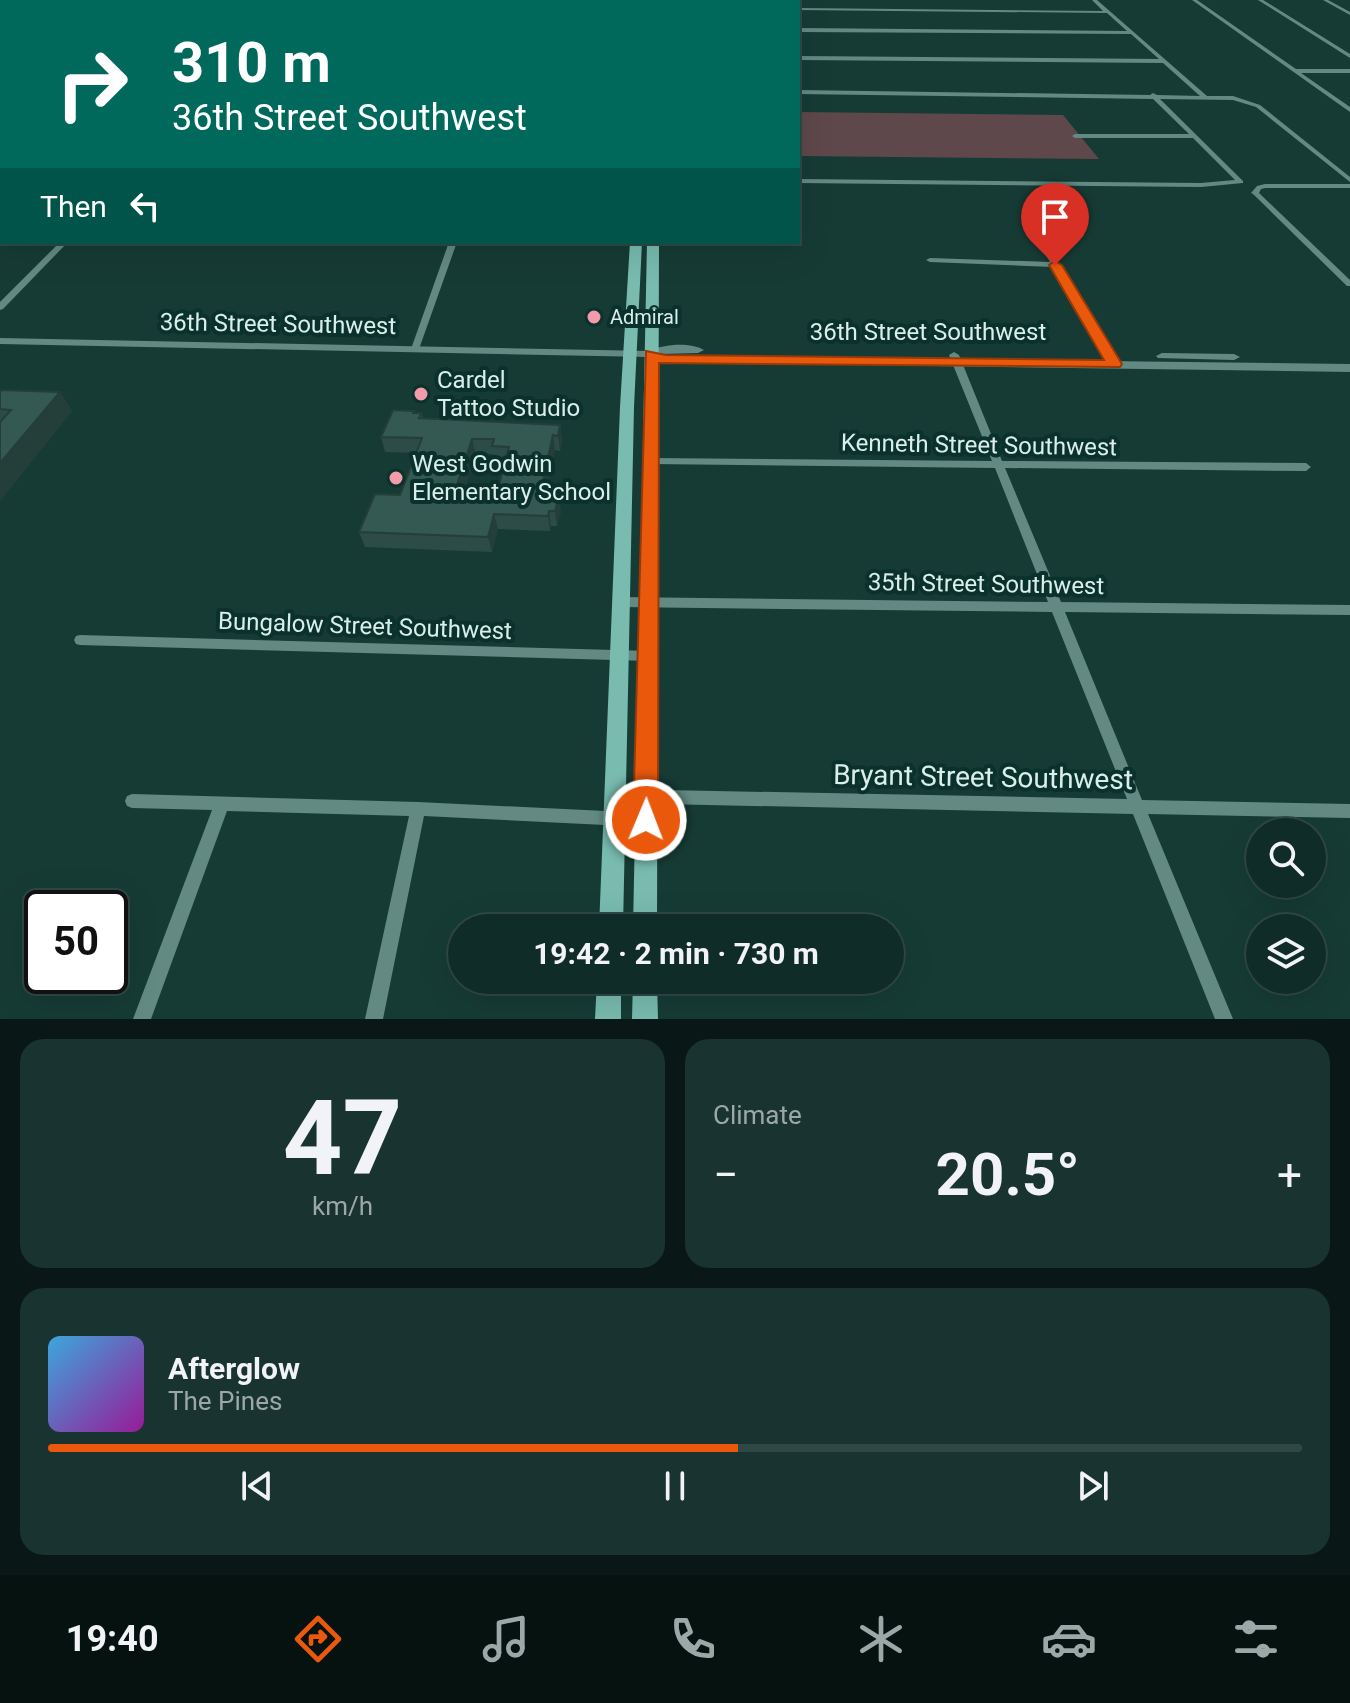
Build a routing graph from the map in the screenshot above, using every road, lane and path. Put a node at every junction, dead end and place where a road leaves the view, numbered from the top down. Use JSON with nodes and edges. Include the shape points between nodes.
{"nodes":[{"id":1,"x":1094,"y":0,"type":"edge"},
{"id":2,"x":1194,"y":0,"type":"edge"},
{"id":3,"x":1260,"y":0,"type":"edge"},
{"id":4,"x":1325,"y":0,"type":"edge"},
{"id":5,"x":800,"y":9,"type":"edge"},
{"id":6,"x":1108,"y":12,"type":"junction"},
{"id":7,"x":1350,"y":14,"type":"edge"},
{"id":8,"x":800,"y":30,"type":"edge"},
{"id":9,"x":1132,"y":33,"type":"junction"},
{"id":10,"x":1350,"y":56,"type":"edge"},
{"id":11,"x":800,"y":58,"type":"edge"},
{"id":12,"x":1164,"y":61,"type":"junction"},
{"id":13,"x":1294,"y":71,"type":"junction"},
{"id":14,"x":1350,"y":71,"type":"edge"},
{"id":15,"x":800,"y":92,"type":"edge"},
{"id":16,"x":1153,"y":95,"type":"junction"},
{"id":17,"x":1204,"y":96,"type":"junction"},
{"id":18,"x":1350,"y":110,"type":"edge"},
{"id":19,"x":1075,"y":136,"type":"dead end"},
{"id":20,"x":1195,"y":136,"type":"junction"},
{"id":21,"x":1350,"y":180,"type":"edge"},
{"id":22,"x":800,"y":181,"type":"edge"},
{"id":23,"x":1350,"y":186,"type":"edge"},
{"id":24,"x":1032,"y":225,"type":"dead end"},
{"id":25,"x":62,"y":244,"type":"edge"},
{"id":26,"x":452,"y":244,"type":"edge"},
{"id":27,"x":636,"y":244,"type":"edge"},
{"id":28,"x":653,"y":244,"type":"edge"},
{"id":29,"x":930,"y":260,"type":"dead end"},
{"id":30,"x":1055,"y":265,"type":"junction"},
{"id":31,"x":1350,"y":284,"type":"edge"},
{"id":32,"x":0,"y":307,"type":"edge"},
{"id":33,"x":0,"y":341,"type":"edge"},
{"id":34,"x":415,"y":349,"type":"junction"},
{"id":35,"x":631,"y":354,"type":"junction"},
{"id":36,"x":651,"y":354,"type":"junction"},
{"id":37,"x":956,"y":359,"type":"junction"},
{"id":38,"x":1350,"y":359,"type":"edge"},
{"id":39,"x":1111,"y":360,"type":"junction"},
{"id":40,"x":1350,"y":368,"type":"edge"},
{"id":41,"x":651,"y":461,"type":"junction"},
{"id":42,"x":998,"y":465,"type":"junction"},
{"id":43,"x":1306,"y":467,"type":"dead end"},
{"id":44,"x":621,"y":602,"type":"junction"},
{"id":45,"x":650,"y":602,"type":"junction"},
{"id":46,"x":1055,"y":607,"type":"junction"},
{"id":47,"x":1350,"y":610,"type":"edge"},
{"id":48,"x":80,"y":640,"type":"dead end"},
{"id":49,"x":620,"y":655,"type":"junction"},
{"id":50,"x":649,"y":656,"type":"junction"},
{"id":51,"x":615,"y":796,"type":"junction"},
{"id":52,"x":647,"y":796,"type":"junction"},
{"id":53,"x":132,"y":801,"type":"dead end"},
{"id":54,"x":222,"y":804,"type":"junction"},
{"id":55,"x":1136,"y":805,"type":"junction"},
{"id":56,"x":418,"y":809,"type":"junction"},
{"id":57,"x":1350,"y":811,"type":"edge"},
{"id":58,"x":615,"y":818,"type":"junction"},
{"id":59,"x":646,"y":820,"type":"junction"},
{"id":60,"x":612,"y":914,"type":"edge"},
{"id":61,"x":645,"y":914,"type":"edge"},
{"id":62,"x":609,"y":994,"type":"edge"},
{"id":63,"x":645,"y":994,"type":"edge"},
{"id":64,"x":142,"y":1019,"type":"edge"},
{"id":65,"x":374,"y":1019,"type":"edge"},
{"id":66,"x":608,"y":1019,"type":"edge"},
{"id":67,"x":645,"y":1019,"type":"edge"},
{"id":68,"x":1224,"y":1019,"type":"edge"}],
"edges":[{"from":1,"to":6,"type":"street"},
{"from":2,"to":13,"type":"street"},
{"from":3,"to":10,"type":"street"},
{"from":4,"to":7,"type":"street"},
{"from":5,"to":6,"type":"street"},
{"from":6,"to":9,"type":"street"},
{"from":8,"to":9,"type":"street"},
{"from":9,"to":12,"type":"street"},
{"from":11,"to":12,"type":"street"},
{"from":12,"to":17,"type":"street"},
{"from":13,"to":14,"type":"street"},
{"from":13,"to":18,"type":"street"},
{"from":15,"to":16,"type":"street"},
{"from":16,"to":17,"type":"street"},
{"from":16,"to":20,"type":"street"},
{"from":17,"to":21,"type":"street","via":[[1254,104]]},
{"from":19,"to":20,"type":"street"},
{"from":20,"to":22,"type":"street","via":[[1241,180],[1239,184]]},
{"from":23,"to":31,"type":"street","via":[[1255,190]]},
{"from":24,"to":30,"type":"street"},
{"from":25,"to":32,"type":"street"},
{"from":26,"to":34,"type":"street"},
{"from":27,"to":35,"type":"main road"},
{"from":28,"to":36,"type":"main road"},
{"from":29,"to":30,"type":"street"},
{"from":30,"to":39,"type":"street"},
{"from":33,"to":34,"type":"street","name":"36th Street Southwest"},
{"from":34,"to":35,"type":"street","name":"36th Street Southwest"},
{"from":35,"to":36,"type":"street","name":"36th Street Southwest"},
{"from":35,"to":44,"type":"main road"},
{"from":36,"to":37,"type":"street","name":"36th Street Southwest","via":[[664,359]]},
{"from":36,"to":41,"type":"main road"},
{"from":37,"to":39,"type":"street","name":"36th Street Southwest"},
{"from":37,"to":42,"type":"street"},
{"from":38,"to":39,"type":"street","name":"36th Street Southwest"},
{"from":39,"to":40,"type":"street","name":"36th Street Southwest"},
{"from":41,"to":42,"type":"street","name":"Kenneth Street Southwest"},
{"from":41,"to":45,"type":"main road"},
{"from":42,"to":43,"type":"street","name":"Kenneth Street Southwest"},
{"from":42,"to":46,"type":"street"},
{"from":44,"to":45,"type":"street","name":"35th Street Southwest"},
{"from":44,"to":49,"type":"main road"},
{"from":45,"to":46,"type":"street","name":"35th Street Southwest"},
{"from":45,"to":50,"type":"main road"},
{"from":46,"to":47,"type":"street","name":"35th Street Southwest"},
{"from":46,"to":55,"type":"street"},
{"from":48,"to":49,"type":"street","name":"Bungalow Street Southwest"},
{"from":49,"to":50,"type":"street","name":"Bungalow Street Southwest"},
{"from":49,"to":51,"type":"main road"},
{"from":50,"to":52,"type":"main road"},
{"from":51,"to":52,"type":"street","name":"Bryant Street Southwest"},
{"from":51,"to":58,"type":"main road"},
{"from":52,"to":55,"type":"street","name":"Bryant Street Southwest"},
{"from":52,"to":59,"type":"main road"},
{"from":53,"to":54,"type":"street"},
{"from":54,"to":56,"type":"street"},
{"from":54,"to":64,"type":"street"},
{"from":55,"to":57,"type":"street","name":"Bryant Street Southwest"},
{"from":55,"to":68,"type":"street"},
{"from":56,"to":58,"type":"street"},
{"from":56,"to":65,"type":"street"},
{"from":58,"to":59,"type":"street"},
{"from":58,"to":60,"type":"main road"},
{"from":59,"to":61,"type":"main road"},
{"from":62,"to":66,"type":"main road"},
{"from":63,"to":67,"type":"main road"}]}
